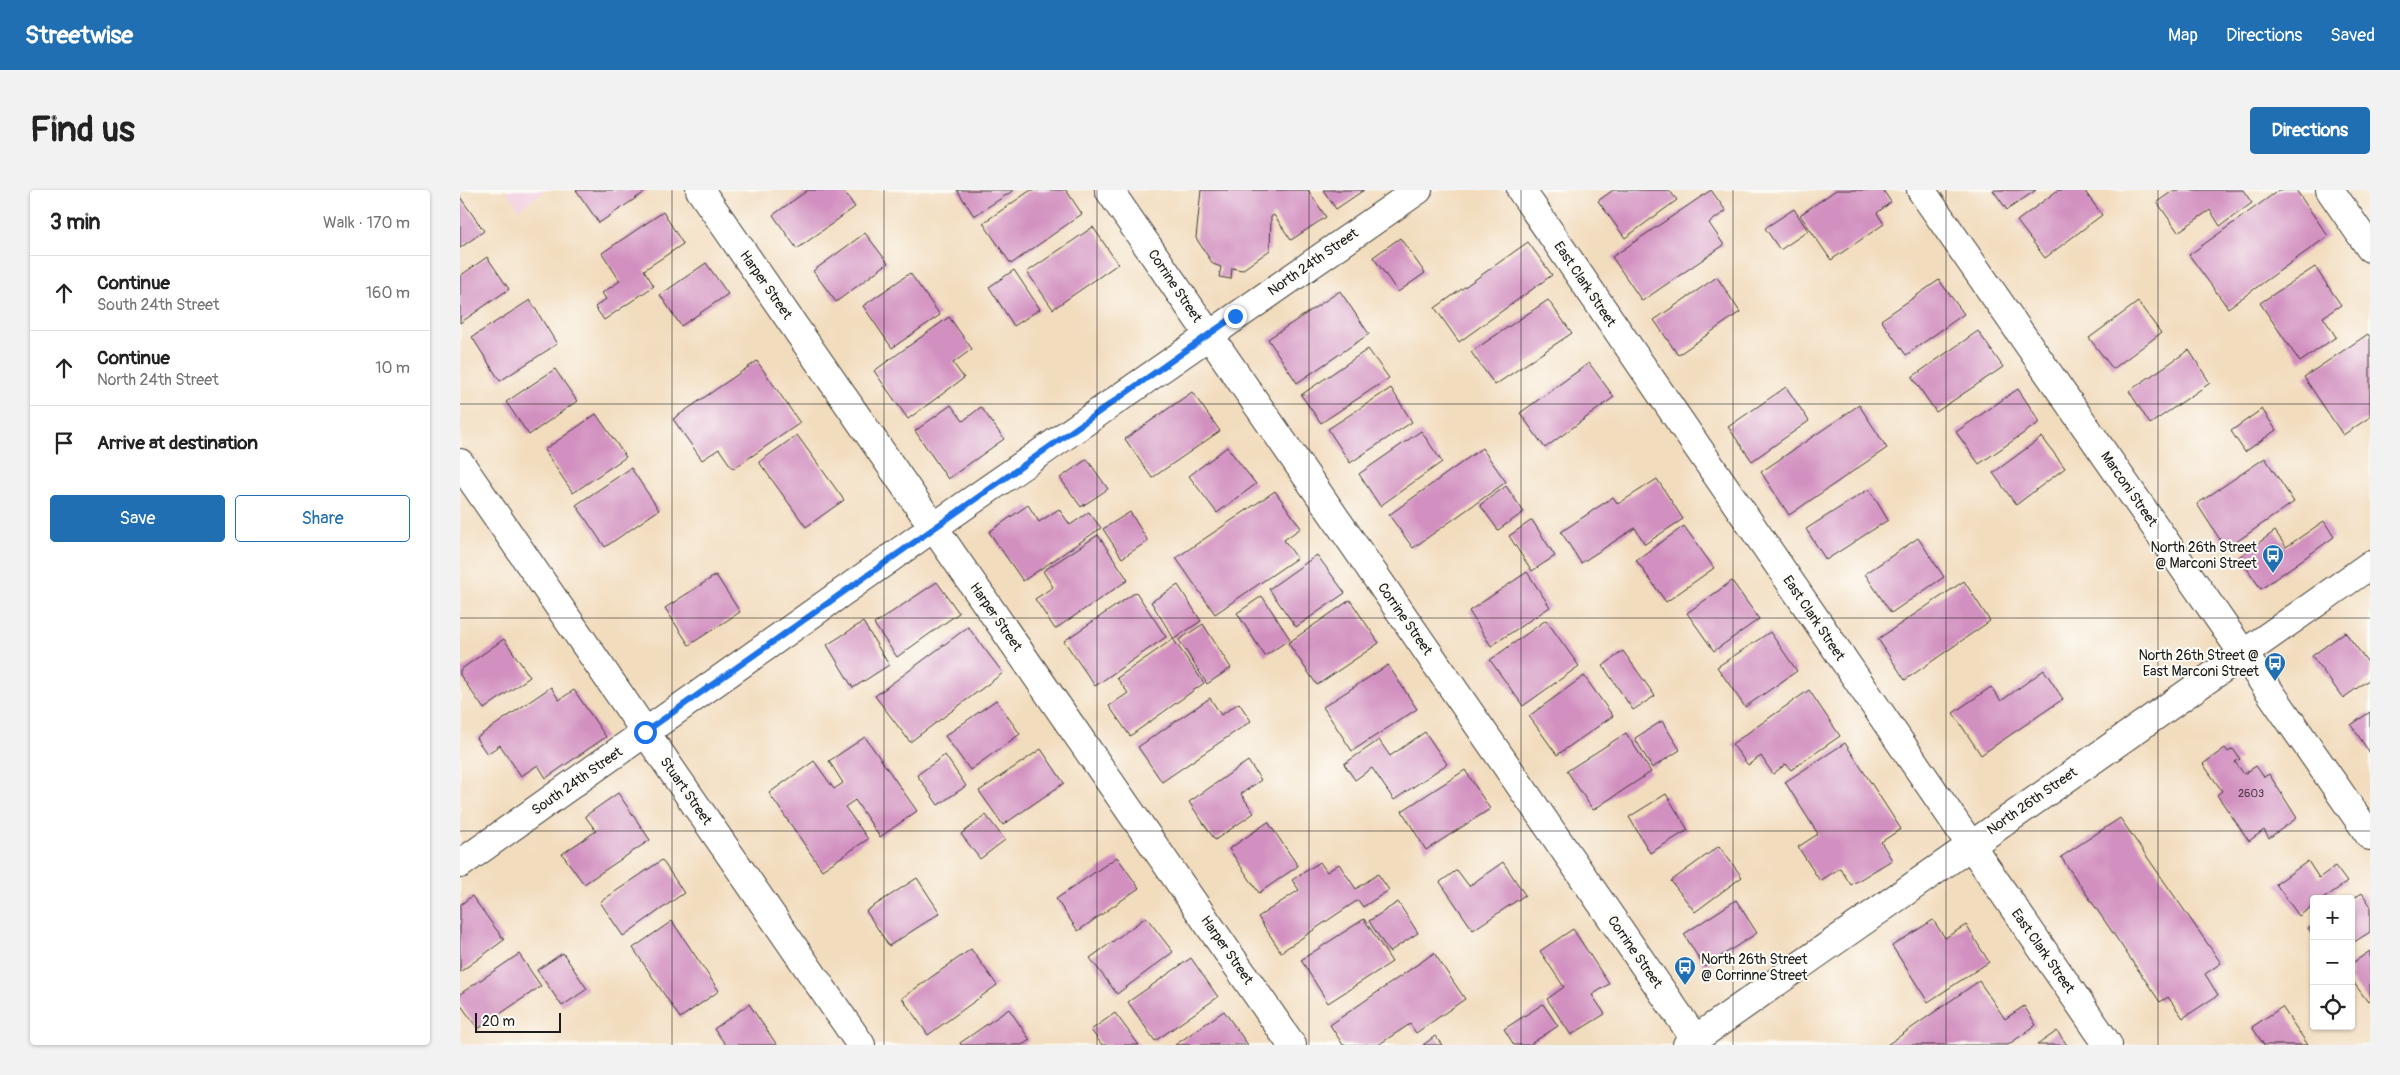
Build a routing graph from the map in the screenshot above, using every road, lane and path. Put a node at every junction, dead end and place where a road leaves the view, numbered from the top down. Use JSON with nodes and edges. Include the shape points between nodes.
{"nodes":[{"id":1,"x":700,"y":190,"type":"edge"},
{"id":2,"x":1109,"y":190,"type":"edge"},
{"id":3,"x":1418,"y":190,"type":"edge"},
{"id":4,"x":1521,"y":190,"type":"edge"},
{"id":5,"x":1921,"y":190,"type":"edge"},
{"id":6,"x":2330,"y":190,"type":"edge"},
{"id":7,"x":2370,"y":248,"type":"edge"},
{"id":8,"x":1208,"y":334,"type":"junction"},
{"id":9,"x":460,"y":463,"type":"edge"},
{"id":10,"x":934,"y":527,"type":"junction"},
{"id":11,"x":2370,"y":565,"type":"edge"},
{"id":12,"x":2242,"y":653,"type":"junction"},
{"id":13,"x":645,"y":732,"type":"junction"},
{"id":14,"x":2370,"y":836,"type":"edge"},
{"id":15,"x":1970,"y":845,"type":"junction"},
{"id":16,"x":460,"y":864,"type":"edge"},
{"id":17,"x":1691,"y":1042,"type":"edge"},
{"id":18,"x":861,"y":1045,"type":"edge"},
{"id":19,"x":1292,"y":1045,"type":"edge"},
{"id":20,"x":2108,"y":1045,"type":"edge"}],
"edges":[{"from":1,"to":10,"type":"street","name":"Harper Street"},
{"from":2,"to":8,"type":"street","name":"Corrine Street"},
{"from":3,"to":8,"type":"street","name":"North 24th Street"},
{"from":4,"to":15,"type":"street","name":"East Clark Street"},
{"from":5,"to":12,"type":"street","name":"Marconi Street"},
{"from":6,"to":7,"type":"street"},
{"from":8,"to":10,"type":"street","name":"South 24th Street"},
{"from":8,"to":17,"type":"street","name":"Corrine Street"},
{"from":9,"to":13,"type":"street","name":"Stuart Street"},
{"from":10,"to":13,"type":"street","name":"South 24th Street"},
{"from":10,"to":19,"type":"street","name":"Harper Street"},
{"from":11,"to":12,"type":"street","name":"North 26th Street"},
{"from":12,"to":14,"type":"street","name":"Marconi Street"},
{"from":12,"to":15,"type":"street","name":"North 26th Street"},
{"from":13,"to":16,"type":"street","name":"South 24th Street"},
{"from":13,"to":18,"type":"street","name":"Stuart Street"},
{"from":15,"to":17,"type":"street","name":"North 26th Street"},
{"from":15,"to":20,"type":"street","name":"East Clark Street"}]}
